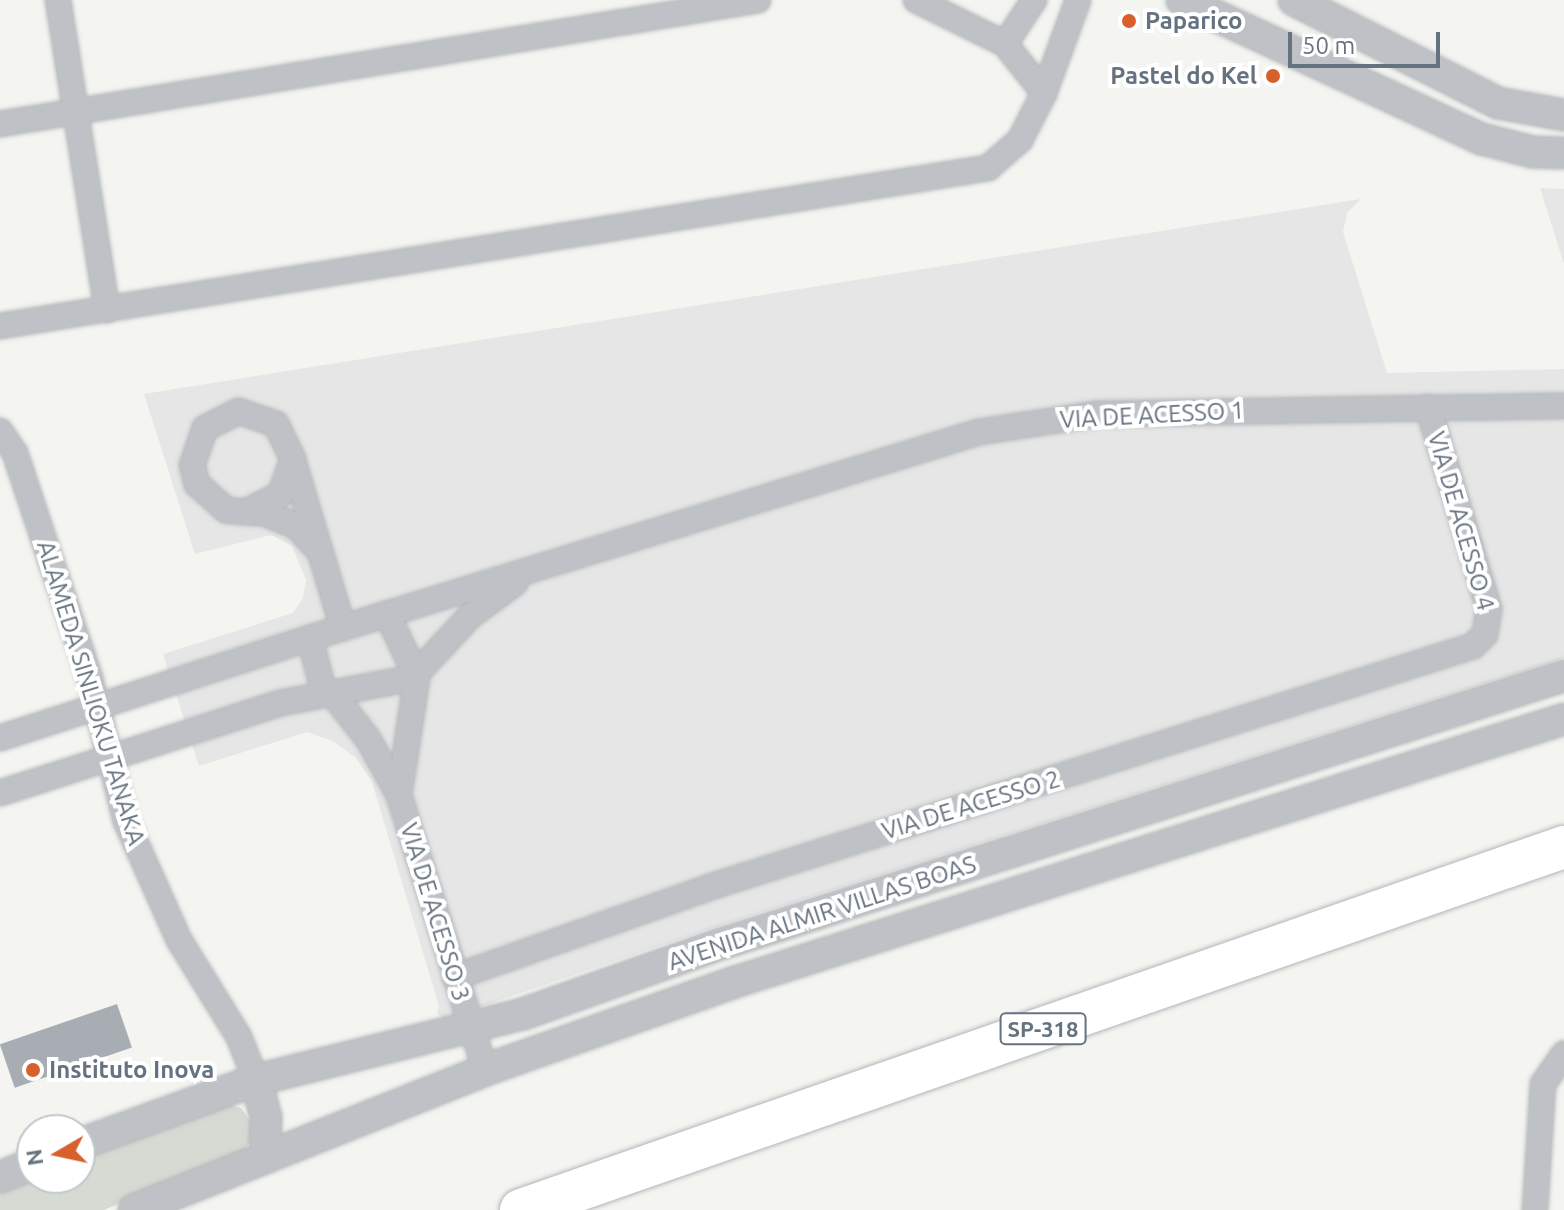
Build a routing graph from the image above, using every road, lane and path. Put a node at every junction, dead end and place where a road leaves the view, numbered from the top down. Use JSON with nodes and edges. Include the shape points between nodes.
{"nodes":[{"id":1,"x":58,"y":0,"type":"edge"},
{"id":2,"x":758,"y":0,"type":"edge"},
{"id":3,"x":916,"y":0,"type":"edge"},
{"id":4,"x":1034,"y":0,"type":"edge"},
{"id":5,"x":1078,"y":0,"type":"edge"},
{"id":6,"x":1182,"y":0,"type":"edge"},
{"id":7,"x":1294,"y":0,"type":"edge"},
{"id":8,"x":1005,"y":44,"type":"junction"},
{"id":9,"x":1044,"y":93,"type":"junction"},
{"id":10,"x":77,"y":111,"type":"junction"},
{"id":11,"x":1564,"y":115,"type":"edge"},
{"id":12,"x":0,"y":124,"type":"edge"},
{"id":13,"x":1564,"y":153,"type":"edge"},
{"id":14,"x":107,"y":310,"type":"junction"},
{"id":15,"x":0,"y":326,"type":"edge"},
{"id":16,"x":1564,"y":406,"type":"edge"},
{"id":17,"x":1428,"y":407,"type":"junction"},
{"id":18,"x":0,"y":431,"type":"edge"},
{"id":19,"x":293,"y":459,"type":"junction"},
{"id":20,"x":246,"y":512,"type":"junction"},
{"id":21,"x":320,"y":552,"type":"junction"},
{"id":22,"x":568,"y":558,"type":"junction"},
{"id":23,"x":387,"y":614,"type":"junction"},
{"id":24,"x":343,"y":628,"type":"junction"},
{"id":25,"x":1485,"y":634,"type":"joint"},
{"id":26,"x":310,"y":638,"type":"junction"},
{"id":27,"x":417,"y":675,"type":"junction"},
{"id":28,"x":1564,"y":676,"type":"edge"},
{"id":29,"x":328,"y":693,"type":"junction"},
{"id":30,"x":97,"y":706,"type":"junction"},
{"id":31,"x":1564,"y":719,"type":"edge"},
{"id":32,"x":0,"y":738,"type":"edge"},
{"id":33,"x":110,"y":758,"type":"junction"},
{"id":34,"x":0,"y":793,"type":"edge"},
{"id":35,"x":399,"y":795,"type":"junction"},
{"id":36,"x":1564,"y":847,"type":"edge"},
{"id":37,"x":1564,"y":868,"type":"edge"},
{"id":38,"x":455,"y":977,"type":"junction"},
{"id":39,"x":471,"y":1030,"type":"junction"},
{"id":40,"x":1564,"y":1054,"type":"edge"},
{"id":41,"x":485,"y":1070,"type":"junction"},
{"id":42,"x":256,"y":1080,"type":"junction"},
{"id":43,"x":96,"y":1138,"type":"edge"},
{"id":44,"x":265,"y":1158,"type":"junction"},
{"id":45,"x":134,"y":1210,"type":"edge"},
{"id":46,"x":521,"y":1210,"type":"edge"},
{"id":47,"x":584,"y":1210,"type":"edge"},
{"id":48,"x":1535,"y":1210,"type":"edge"}],
"edges":[{"from":1,"to":10,"type":"street"},
{"from":2,"to":10,"type":"street"},
{"from":3,"to":8,"type":"street"},
{"from":4,"to":8,"type":"street"},
{"from":5,"to":9,"type":"street"},
{"from":6,"to":13,"type":"street","via":[[1482,139],[1533,152]]},
{"from":7,"to":11,"type":"street","via":[[1498,103]]},
{"from":8,"to":9,"type":"street"},
{"from":9,"to":14,"type":"street","via":[[1020,140],[988,168]]},
{"from":10,"to":12,"type":"street"},
{"from":10,"to":14,"type":"street"},
{"from":14,"to":15,"type":"street"},
{"from":16,"to":17,"type":"street","name":"VIA DE ACESSO 1"},
{"from":17,"to":22,"type":"street","name":"VIA DE ACESSO 1","via":[[1096,414],[979,432]]},
{"from":17,"to":25,"type":"street","name":"VIA DE ACESSO 4","via":[[1489,609]]},
{"from":18,"to":30,"type":"street","name":"ALAMEDA SINLIOKU TANAKA","via":[[15,453]]},
{"from":19,"to":20,"type":"street","via":[[280,495]]},
{"from":19,"to":20,"type":"street","via":[[276,424],[259,414],[239,411],[205,428],[192,465],[197,484],[209,500]]},
{"from":19,"to":21,"type":"street"},
{"from":20,"to":21,"type":"street","via":[[281,517],[310,537]]},
{"from":21,"to":24,"type":"street"},
{"from":22,"to":23,"type":"street"},
{"from":22,"to":27,"type":"street","via":[[500,592]]},
{"from":23,"to":24,"type":"street"},
{"from":23,"to":27,"type":"street"},
{"from":24,"to":26,"type":"street"},
{"from":25,"to":38,"type":"street","name":"VIA DE ACESSO 2","via":[[1465,648],[713,886]]},
{"from":26,"to":29,"type":"street"},
{"from":26,"to":30,"type":"street"},
{"from":27,"to":29,"type":"street"},
{"from":27,"to":35,"type":"street"},
{"from":28,"to":39,"type":"street","name":"AVENIDA ALMIR VILLAS BOAS","via":[[721,944]]},
{"from":29,"to":33,"type":"street"},
{"from":29,"to":35,"type":"street","via":[[368,739]]},
{"from":30,"to":32,"type":"street"},
{"from":30,"to":33,"type":"street","name":"ALAMEDA SINLIOKU TANAKA"},
{"from":31,"to":41,"type":"street","name":"AVENIDA ALMIR VILLAS BOAS","via":[[735,982]]},
{"from":33,"to":34,"type":"street"},
{"from":33,"to":42,"type":"street","name":"ALAMEDA SINLIOKU TANAKA","via":[[126,821],[179,940],[239,1037]]},
{"from":35,"to":38,"type":"street","name":"VIA DE ACESSO 3"},
{"from":36,"to":46,"type":"highway","number":"SP-318"},
{"from":37,"to":47,"type":"highway","number":"SP-318"},
{"from":38,"to":39,"type":"street","name":"VIA DE ACESSO 3"},
{"from":39,"to":41,"type":"street","name":"VIA DE ACESSO 3"},
{"from":39,"to":42,"type":"street","name":"AVENIDA ALMIR VILLAS BOAS"},
{"from":40,"to":48,"type":"street","via":[[1543,1084]]},
{"from":41,"to":44,"type":"street","name":"AVENIDA ALMIR VILLAS BOAS"},
{"from":42,"to":43,"type":"street","name":"AVENIDA ALMIR VILLAS BOAS"},
{"from":42,"to":44,"type":"street","via":[[266,1118]]},
{"from":44,"to":45,"type":"street","name":"AVENIDA ALMIR VILLAS BOAS"}]}
